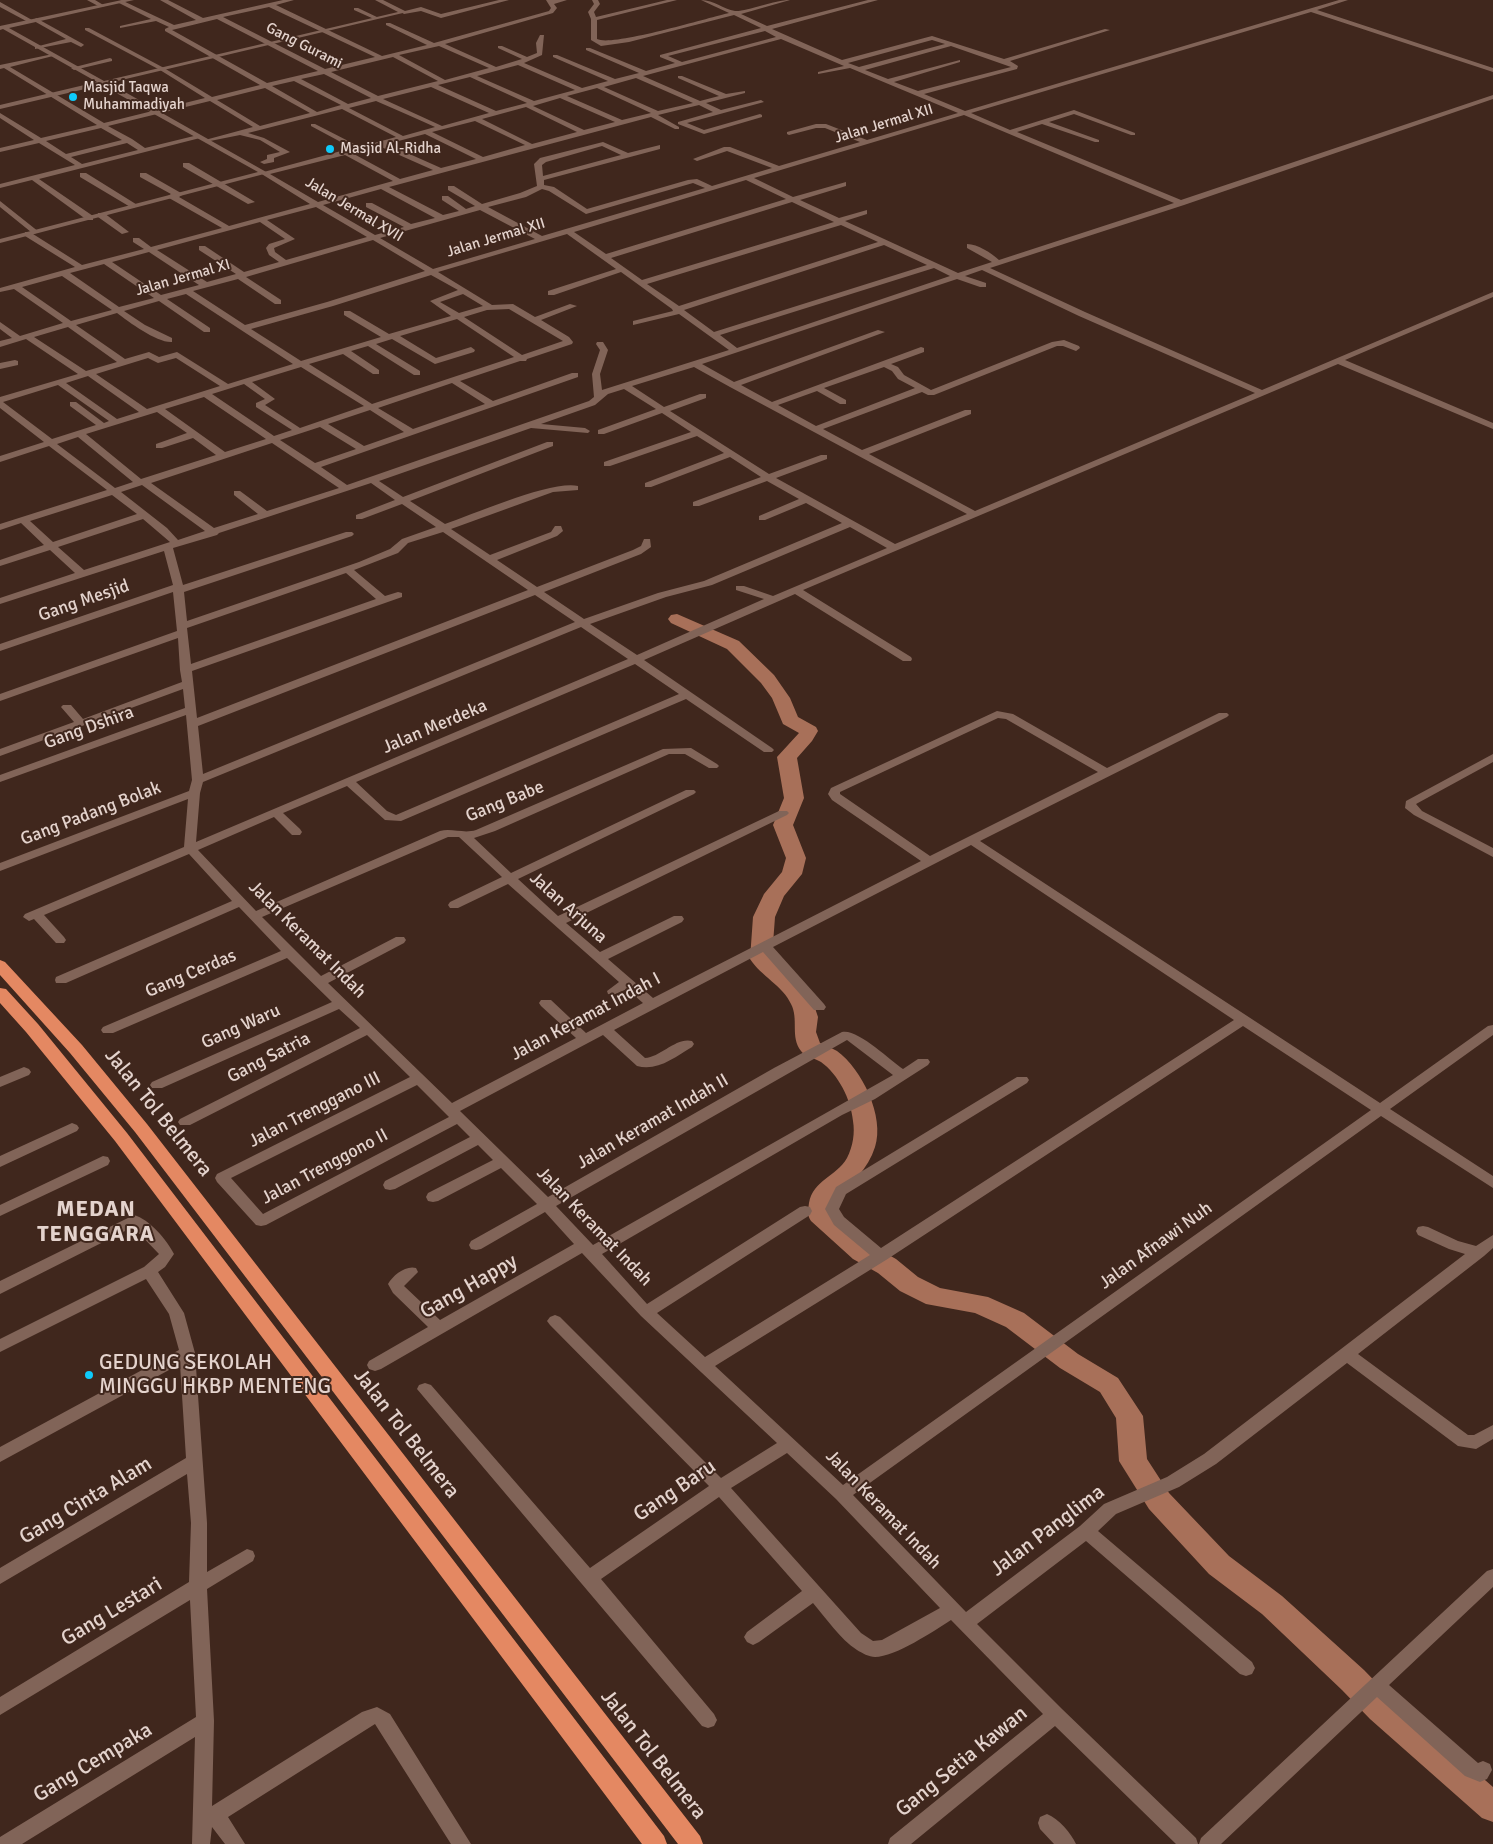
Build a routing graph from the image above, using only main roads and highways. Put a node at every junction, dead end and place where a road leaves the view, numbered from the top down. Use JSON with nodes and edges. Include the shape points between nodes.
{"nodes":[{"id":1,"x":0,"y":965,"type":"edge"},
{"id":2,"x":0,"y":993,"type":"edge"},
{"id":3,"x":656,"y":1844,"type":"edge"},
{"id":4,"x":692,"y":1844,"type":"edge"}],
"edges":[{"from":1,"to":4,"type":"highway","name":"Jalan Tol Belmera","via":[[76,1049],[141,1128]]},
{"from":2,"to":3,"type":"highway","via":[[121,1137]]}]}
